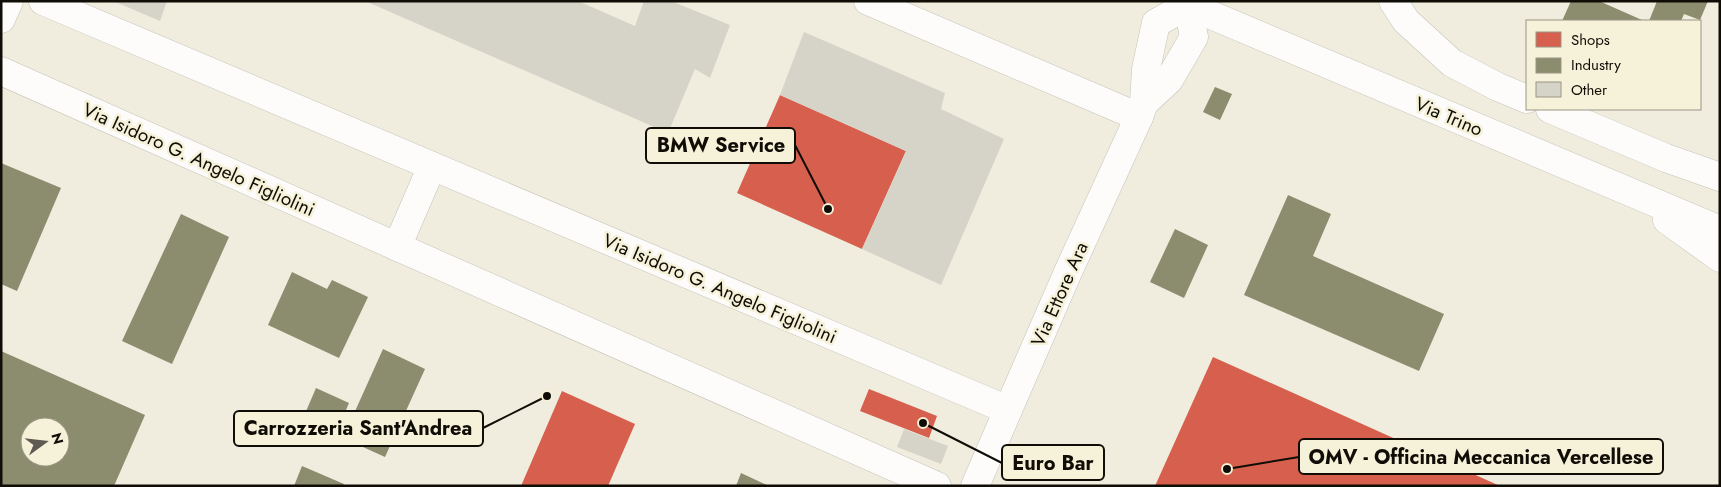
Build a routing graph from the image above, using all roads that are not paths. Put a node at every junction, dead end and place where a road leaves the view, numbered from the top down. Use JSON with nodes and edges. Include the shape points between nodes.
{"nodes":[{"id":1,"x":9,"y":1,"type":"edge"},
{"id":2,"x":43,"y":1,"type":"edge"},
{"id":3,"x":868,"y":1,"type":"edge"},
{"id":4,"x":1393,"y":1,"type":"edge"},
{"id":5,"x":1186,"y":3,"type":"edge"},
{"id":6,"x":1,"y":19,"type":"edge"},
{"id":7,"x":1,"y":71,"type":"edge"},
{"id":8,"x":1526,"y":99,"type":"edge"},
{"id":9,"x":1142,"y":110,"type":"junction"},
{"id":10,"x":1552,"y":110,"type":"edge"},
{"id":11,"x":432,"y":166,"type":"junction"},
{"id":12,"x":1720,"y":177,"type":"edge"},
{"id":13,"x":1630,"y":192,"type":"junction"},
{"id":14,"x":1720,"y":210,"type":"edge"},
{"id":15,"x":1720,"y":230,"type":"edge"},
{"id":16,"x":397,"y":246,"type":"junction"},
{"id":17,"x":1720,"y":258,"type":"edge"},
{"id":18,"x":1008,"y":410,"type":"junction"},
{"id":19,"x":937,"y":486,"type":"edge"},
{"id":20,"x":975,"y":486,"type":"edge"}],
"edges":[{"from":1,"to":6,"type":"street"},
{"from":2,"to":11,"type":"street","name":"Via Isidoro G. Angelo Figliolini"},
{"from":3,"to":9,"type":"street"},
{"from":4,"to":8,"type":"street","via":[[1406,21],[1452,63]]},
{"from":5,"to":9,"type":"street","name":"Via Ettore Ara","via":[[1156,23]]},
{"from":5,"to":9,"type":"street","name":"Via Ettore Ara","via":[[1194,37],[1169,80]]},
{"from":5,"to":13,"type":"street","name":"Via Trino"},
{"from":7,"to":16,"type":"street","name":"Via Isidoro G. Angelo Figliolini"},
{"from":9,"to":18,"type":"street","name":"Via Ettore Ara"},
{"from":10,"to":12,"type":"street"},
{"from":11,"to":16,"type":"street"},
{"from":11,"to":18,"type":"street","name":"Via Isidoro G. Angelo Figliolini"},
{"from":13,"to":14,"type":"street"},
{"from":13,"to":15,"type":"street","name":"Via Trino"},
{"from":13,"to":17,"type":"street"},
{"from":16,"to":19,"type":"street","name":"Via Isidoro G. Angelo Figliolini"},
{"from":18,"to":20,"type":"street","name":"Via Ettore Ara"}]}
